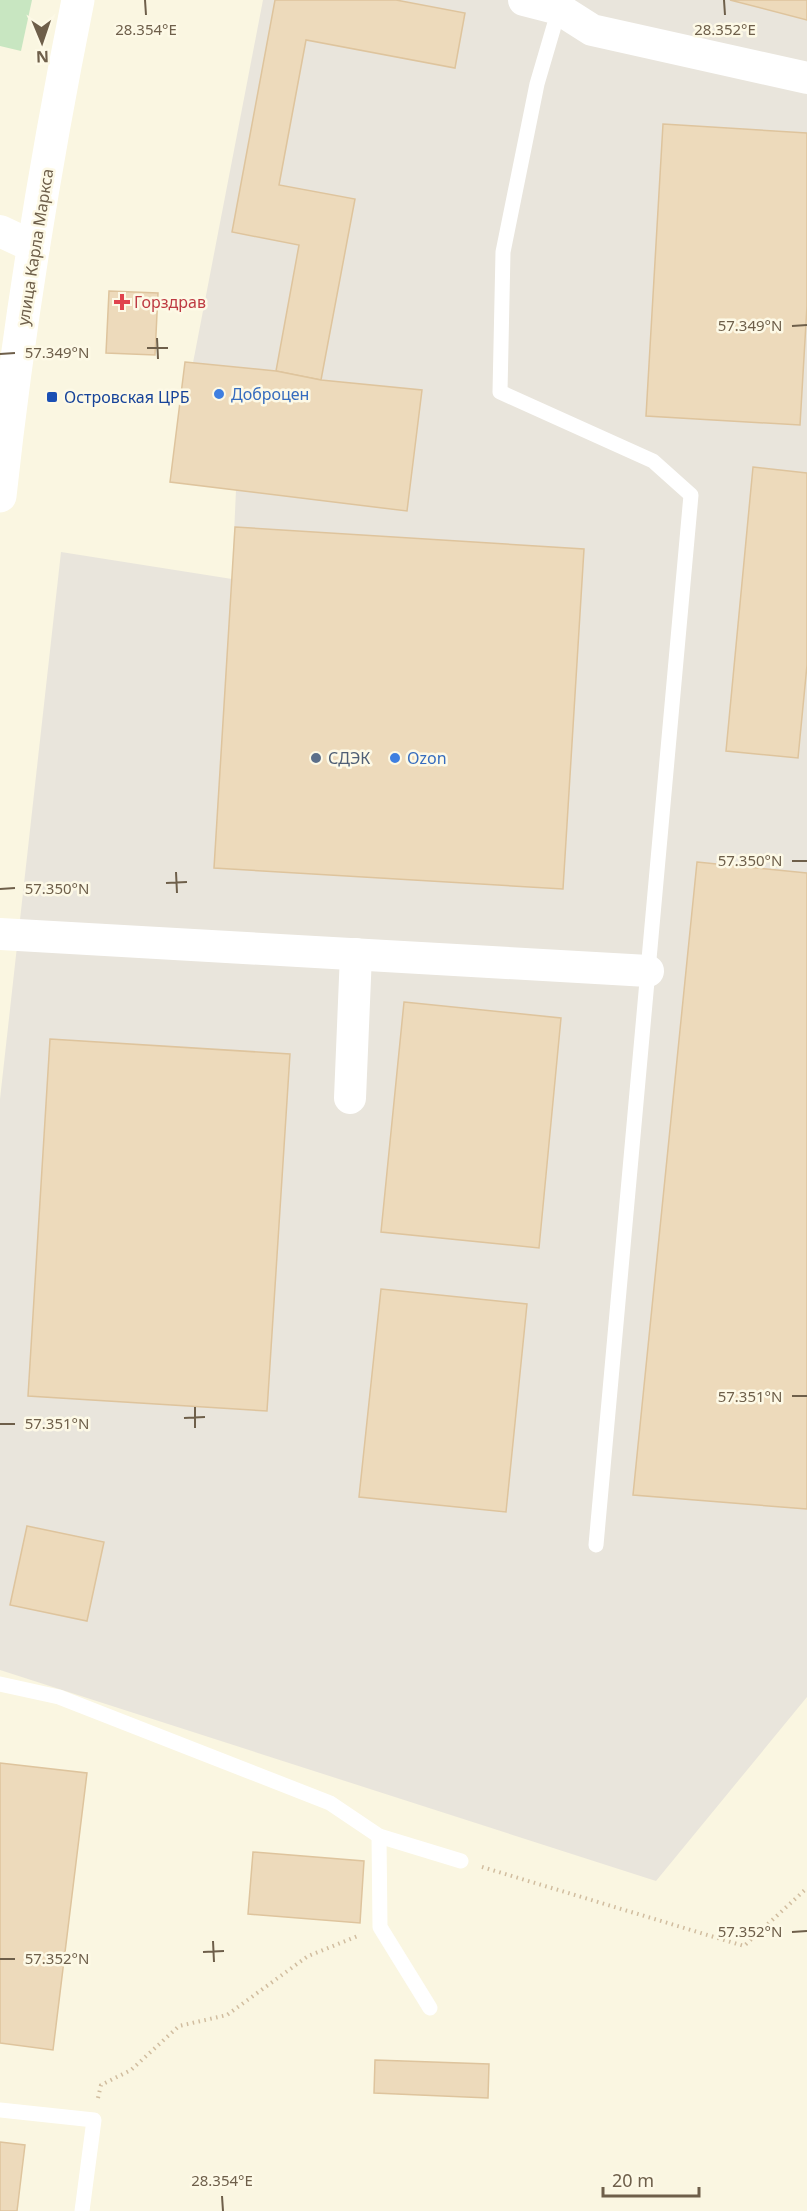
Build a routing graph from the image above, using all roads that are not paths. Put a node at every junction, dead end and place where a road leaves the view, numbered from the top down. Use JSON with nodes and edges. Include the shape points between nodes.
{"nodes":[{"id":1,"x":78,"y":0,"type":"edge"},
{"id":2,"x":524,"y":0,"type":"edge"},
{"id":3,"x":559,"y":9,"type":"junction"},
{"id":4,"x":807,"y":78,"type":"edge"},
{"id":5,"x":0,"y":231,"type":"edge"},
{"id":6,"x":34,"y":247,"type":"junction"},
{"id":7,"x":0,"y":496,"type":"edge"},
{"id":8,"x":0,"y":934,"type":"edge"},
{"id":9,"x":356,"y":954,"type":"junction"},
{"id":10,"x":648,"y":970,"type":"junction"},
{"id":11,"x":350,"y":1098,"type":"dead end"},
{"id":12,"x":596,"y":1545,"type":"dead end"},
{"id":13,"x":0,"y":1684,"type":"edge"},
{"id":14,"x":379,"y":1836,"type":"junction"},
{"id":15,"x":461,"y":1861,"type":"road end"},
{"id":16,"x":430,"y":2008,"type":"dead end"},
{"id":17,"x":0,"y":2110,"type":"edge"},
{"id":18,"x":82,"y":2211,"type":"edge"}],
"edges":[{"from":1,"to":6,"type":"main road","name":"улица Карла Маркса"},
{"from":2,"to":3,"type":"street"},
{"from":3,"to":4,"type":"street","via":[[592,30]]},
{"from":3,"to":10,"type":"lane","via":[[537,84],[503,252],[500,392],[653,461],[691,495]]},
{"from":5,"to":6,"type":"street"},
{"from":6,"to":7,"type":"main road","name":"улица Карла Маркса"},
{"from":8,"to":9,"type":"street"},
{"from":9,"to":10,"type":"street"},
{"from":9,"to":11,"type":"street"},
{"from":10,"to":12,"type":"lane"},
{"from":13,"to":14,"type":"lane","via":[[59,1697],[330,1803]]},
{"from":14,"to":15,"type":"lane"},
{"from":14,"to":16,"type":"lane","via":[[380,1927]]},
{"from":17,"to":18,"type":"lane","via":[[94,2120]]}]}
